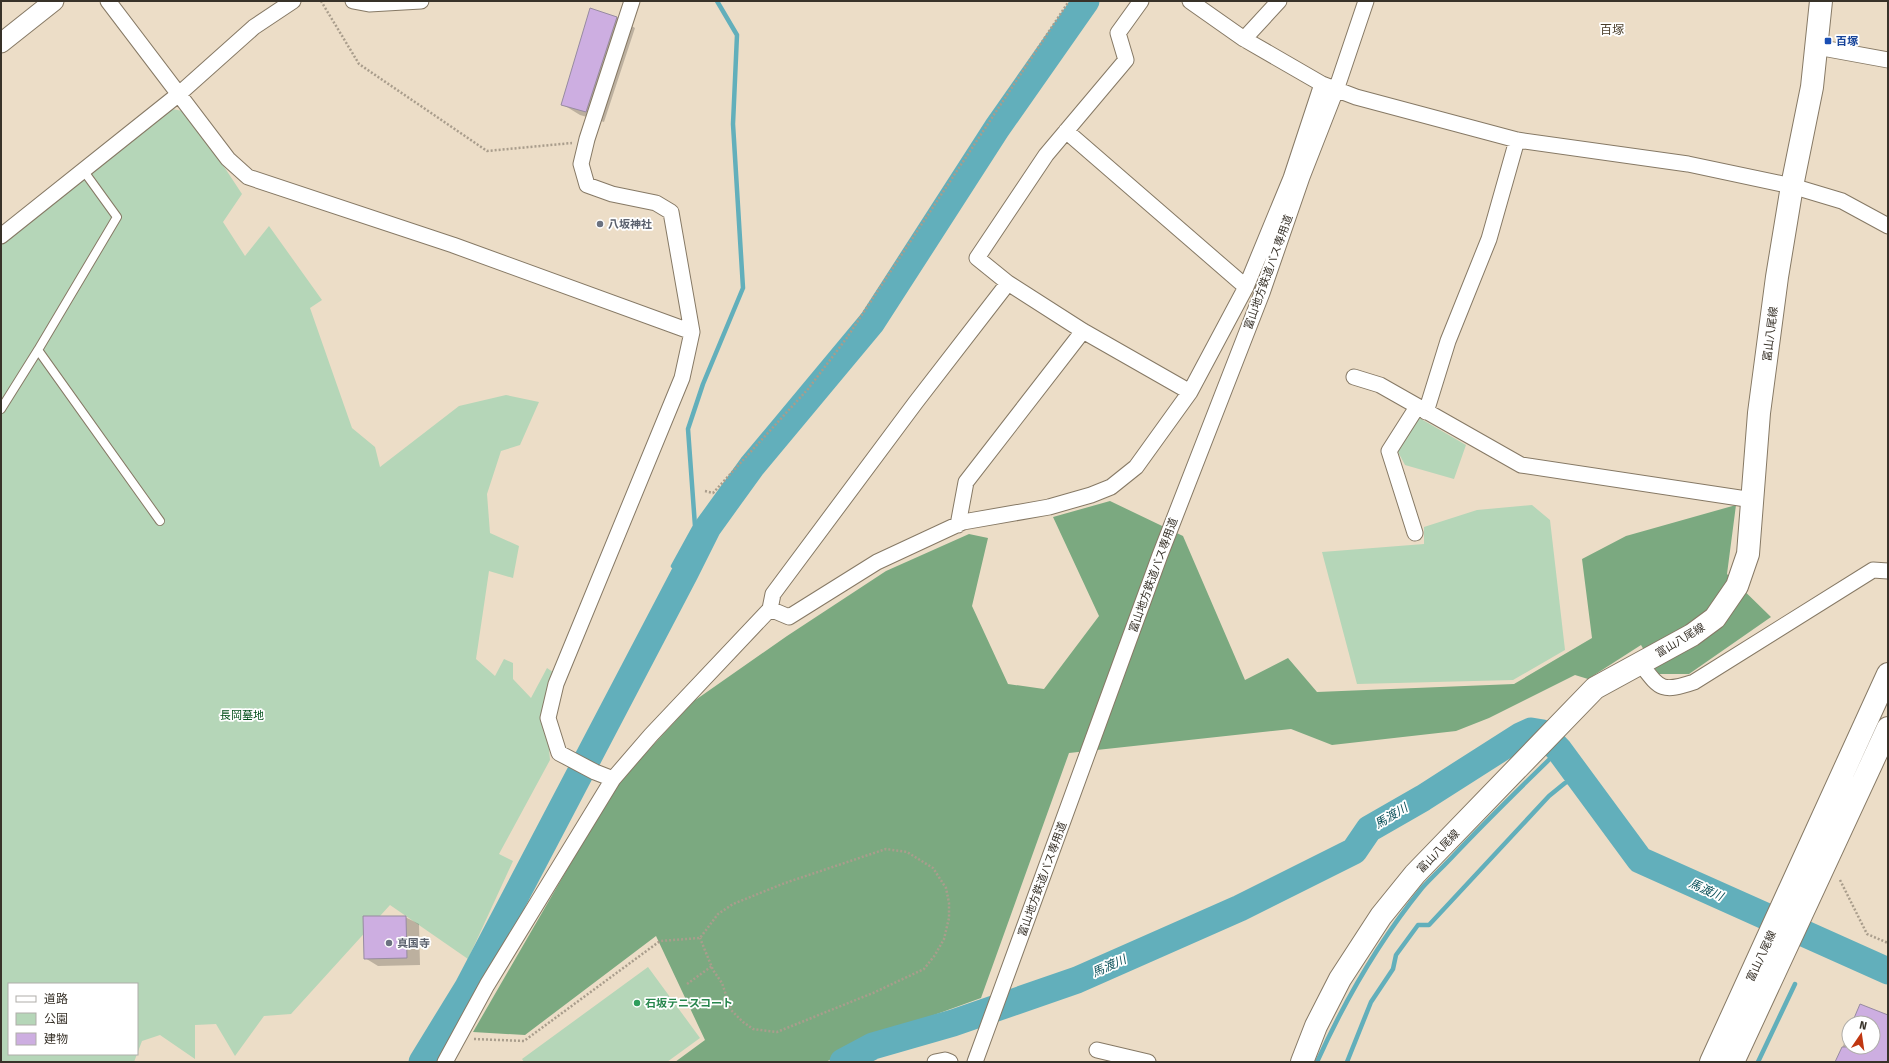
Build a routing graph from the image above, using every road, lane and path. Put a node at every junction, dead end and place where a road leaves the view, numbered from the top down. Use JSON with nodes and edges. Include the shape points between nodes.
{"nodes":[{"id":1,"x":54,"y":1,"type":"edge"},
{"id":2,"x":108,"y":1,"type":"edge"},
{"id":3,"x":293,"y":1,"type":"edge"},
{"id":4,"x":322,"y":1,"type":"edge"},
{"id":5,"x":354,"y":1,"type":"edge"},
{"id":6,"x":421,"y":1,"type":"edge"},
{"id":7,"x":632,"y":1,"type":"edge"},
{"id":8,"x":1070,"y":1,"type":"edge"},
{"id":9,"x":1141,"y":1,"type":"edge"},
{"id":10,"x":1190,"y":1,"type":"edge"},
{"id":11,"x":1280,"y":1,"type":"edge"},
{"id":12,"x":1366,"y":1,"type":"edge"},
{"id":13,"x":1821,"y":1,"type":"edge"},
{"id":14,"x":1244,"y":40,"type":"junction"},
{"id":15,"x":1,"y":43,"type":"edge"},
{"id":16,"x":1817,"y":47,"type":"junction"},
{"id":17,"x":1888,"y":60,"type":"edge"},
{"id":18,"x":1322,"y":84,"type":"junction"},
{"id":19,"x":1336,"y":90,"type":"junction"},
{"id":20,"x":179,"y":94,"type":"junction"},
{"id":21,"x":1066,"y":131,"type":"junction"},
{"id":22,"x":1517,"y":140,"type":"junction"},
{"id":23,"x":586,"y":142,"type":"junction"},
{"id":24,"x":83,"y":170,"type":"junction"},
{"id":25,"x":1792,"y":186,"type":"junction"},
{"id":26,"x":1888,"y":226,"type":"edge"},
{"id":27,"x":1,"y":236,"type":"edge"},
{"id":28,"x":1008,"y":283,"type":"junction"},
{"id":29,"x":1246,"y":287,"type":"junction"},
{"id":30,"x":1083,"y":331,"type":"junction"},
{"id":31,"x":692,"y":332,"type":"junction"},
{"id":32,"x":38,"y":350,"type":"junction"},
{"id":33,"x":1354,"y":377,"type":"dead end"},
{"id":34,"x":1190,"y":392,"type":"junction"},
{"id":35,"x":1,"y":409,"type":"edge"},
{"id":36,"x":1422,"y":409,"type":"junction"},
{"id":37,"x":704,"y":491,"type":"dead end"},
{"id":38,"x":1753,"y":500,"type":"junction"},
{"id":39,"x":160,"y":521,"type":"dead end"},
{"id":40,"x":958,"y":524,"type":"junction"},
{"id":41,"x":1415,"y":533,"type":"dead end"},
{"id":42,"x":1888,"y":571,"type":"edge"},
{"id":43,"x":770,"y":608,"type":"junction"},
{"id":44,"x":1640,"y":663,"type":"junction"},
{"id":45,"x":1888,"y":674,"type":"edge"},
{"id":46,"x":1888,"y":728,"type":"edge"},
{"id":47,"x":613,"y":779,"type":"junction"},
{"id":48,"x":1840,"y":880,"type":"dead end"},
{"id":49,"x":1795,"y":904,"type":"junction"},
{"id":50,"x":700,"y":938,"type":"junction"},
{"id":51,"x":1888,"y":944,"type":"edge"},
{"id":52,"x":1774,"y":950,"type":"junction"},
{"id":53,"x":712,"y":966,"type":"junction"},
{"id":54,"x":687,"y":984,"type":"dead end"},
{"id":55,"x":458,"y":1039,"type":"junction"},
{"id":56,"x":1097,"y":1050,"type":"dead end"},
{"id":57,"x":445,"y":1062,"type":"edge"},
{"id":58,"x":935,"y":1062,"type":"edge"},
{"id":59,"x":950,"y":1062,"type":"edge"},
{"id":60,"x":975,"y":1062,"type":"edge"},
{"id":61,"x":1148,"y":1062,"type":"edge"},
{"id":62,"x":1302,"y":1062,"type":"edge"},
{"id":63,"x":1711,"y":1062,"type":"edge"},
{"id":64,"x":1733,"y":1062,"type":"edge"}],
"edges":[{"from":1,"to":15,"type":"street"},
{"from":2,"to":20,"type":"street"},
{"from":3,"to":20,"type":"street","via":[[254,28]]},
{"from":4,"to":23,"type":"path","via":[[359,64],[487,151]]},
{"from":5,"to":6,"type":"street","via":[[369,4]]},
{"from":7,"to":23,"type":"street"},
{"from":8,"to":37,"type":"path","via":[[846,339],[808,389],[713,493]]},
{"from":9,"to":21,"type":"street","via":[[1118,33],[1126,60]]},
{"from":10,"to":14,"type":"street"},
{"from":11,"to":14,"type":"street"},
{"from":12,"to":19,"type":"street","name":"富山地方鉄道バス専用道"},
{"from":13,"to":16,"type":"main road","name":"富山八尾線"},
{"from":14,"to":18,"type":"street"},
{"from":16,"to":17,"type":"street"},
{"from":16,"to":25,"type":"main road","name":"富山八尾線","via":[[1812,87]]},
{"from":18,"to":19,"type":"street"},
{"from":18,"to":29,"type":"street","via":[[1291,178]]},
{"from":19,"to":22,"type":"street"},
{"from":19,"to":60,"type":"street","name":"富山地方鉄道バス専用道","via":[[1302,177],[1262,293],[1160,555]]},
{"from":20,"to":24,"type":"street"},
{"from":20,"to":31,"type":"street","via":[[228,158],[248,177],[453,245]]},
{"from":21,"to":28,"type":"street","via":[[1046,155],[977,258]]},
{"from":21,"to":29,"type":"street"},
{"from":22,"to":25,"type":"street","via":[[1688,164]]},
{"from":22,"to":36,"type":"street","via":[[1489,239]]},
{"from":23,"to":31,"type":"street","via":[[581,164],[587,185],[612,194],[656,203],[671,212]]},
{"from":24,"to":27,"type":"street"},
{"from":24,"to":32,"type":"lane","via":[[117,216]]},
{"from":25,"to":26,"type":"street","via":[[1842,201]]},
{"from":25,"to":38,"type":"main road","name":"富山八尾線","via":[[1759,413]]},
{"from":28,"to":30,"type":"street"},
{"from":28,"to":43,"type":"street","via":[[773,594]]},
{"from":29,"to":34,"type":"street"},
{"from":30,"to":34,"type":"street"},
{"from":30,"to":40,"type":"street","via":[[966,482]]},
{"from":31,"to":47,"type":"street","via":[[682,378],[556,684],[548,718],[559,753]]},
{"from":32,"to":35,"type":"lane"},
{"from":32,"to":39,"type":"lane"},
{"from":33,"to":36,"type":"street","via":[[1380,385]]},
{"from":34,"to":40,"type":"street","via":[[1136,468],[1111,487],[1049,506]]},
{"from":36,"to":38,"type":"street","via":[[1521,465]]},
{"from":36,"to":41,"type":"street","via":[[1389,451]]},
{"from":38,"to":44,"type":"main road","name":"富山八尾線","via":[[1748,554],[1737,586],[1715,618],[1692,635]]},
{"from":40,"to":43,"type":"street","via":[[877,562],[789,617]]},
{"from":42,"to":44,"type":"street","via":[[1873,570],[1694,682],[1673,689],[1656,684]]},
{"from":43,"to":47,"type":"street"},
{"from":44,"to":62,"type":"main road","name":"富山八尾線","via":[[1595,688],[1416,874],[1381,916],[1340,979],[1316,1026]]},
{"from":45,"to":49,"type":"main road","name":"富山八尾線"},
{"from":46,"to":49,"type":"main road","name":"富山八尾線"},
{"from":47,"to":55,"type":"street","via":[[487,986]]},
{"from":48,"to":51,"type":"path","via":[[1866,934]]},
{"from":49,"to":52,"type":"main road","name":"富山八尾線"},
{"from":50,"to":53,"type":"path"},
{"from":50,"to":53,"type":"path","via":[[718,914],[733,904],[785,882],[886,849],[907,852],[933,868],[946,888],[949,918],[944,939],[924,969],[874,993],[777,1032],[753,1029],[731,1010],[722,983]]},
{"from":50,"to":55,"type":"path","via":[[660,941],[524,1041]]},
{"from":52,"to":63,"type":"main road","name":"富山八尾線"},
{"from":52,"to":64,"type":"main road","name":"富山八尾線"},
{"from":53,"to":54,"type":"path"},
{"from":55,"to":57,"type":"street"},
{"from":56,"to":61,"type":"street"},
{"from":58,"to":59,"type":"street"}]}
